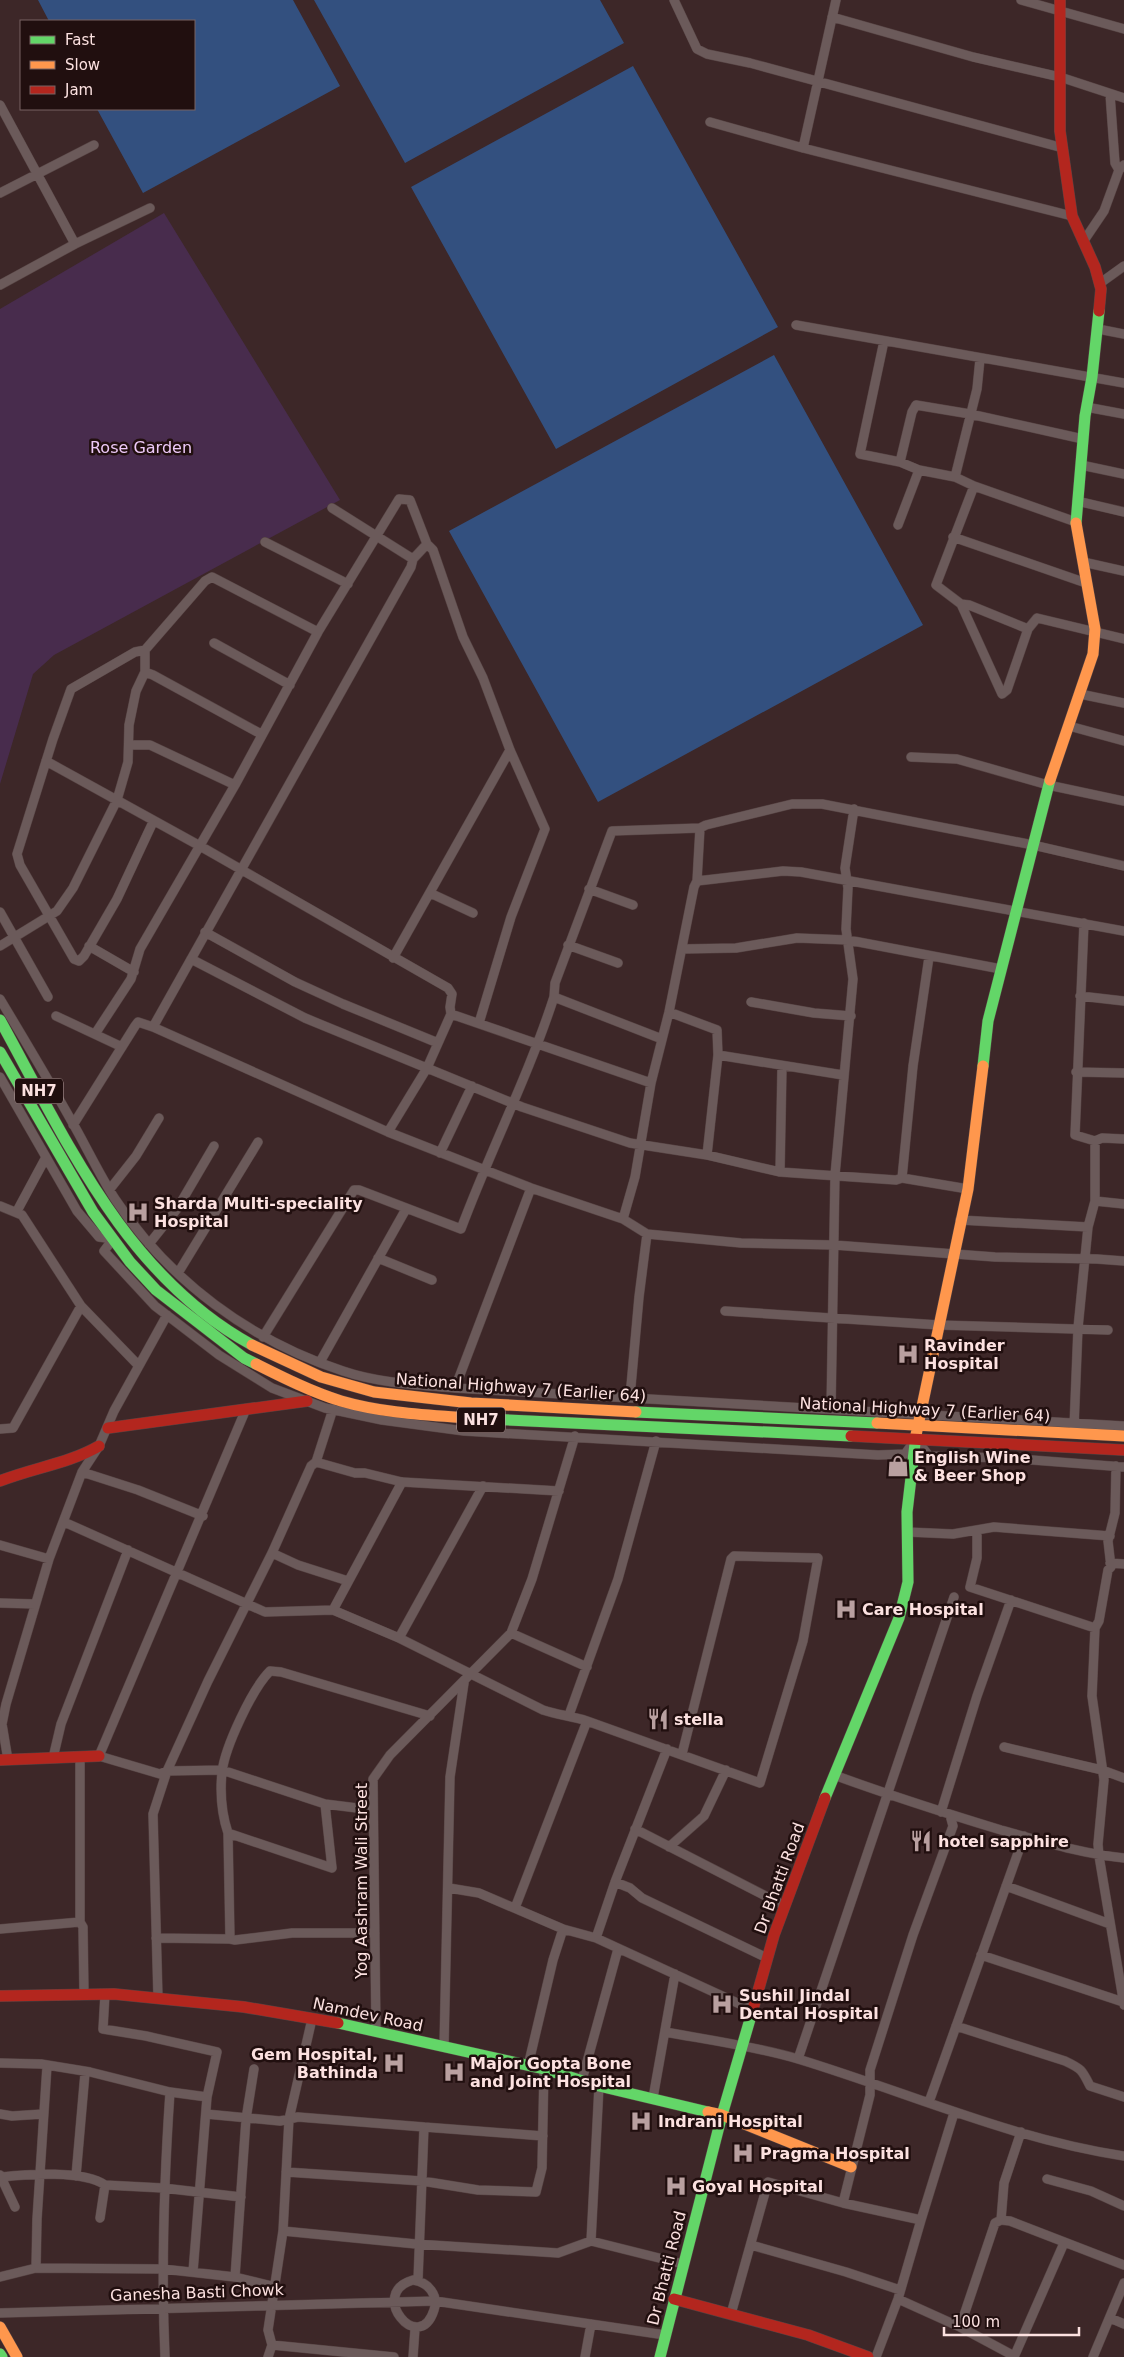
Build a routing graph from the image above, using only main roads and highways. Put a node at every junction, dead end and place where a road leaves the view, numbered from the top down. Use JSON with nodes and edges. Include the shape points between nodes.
{"nodes":[{"id":1,"x":1060,"y":5,"type":"edge"},
{"id":2,"x":0,"y":1020,"type":"edge"},
{"id":3,"x":0,"y":1052,"type":"edge"},
{"id":4,"x":307,"y":1401,"type":"road end"},
{"id":5,"x":919,"y":1419,"type":"junction"},
{"id":6,"x":108,"y":1428,"type":"road end"},
{"id":7,"x":1124,"y":1436,"type":"edge"},
{"id":8,"x":916,"y":1439,"type":"junction"},
{"id":9,"x":99,"y":1446,"type":"road end"},
{"id":10,"x":1124,"y":1450,"type":"edge"},
{"id":11,"x":0,"y":1481,"type":"edge"},
{"id":12,"x":99,"y":1756,"type":"road end"},
{"id":13,"x":4,"y":1760,"type":"edge"},
{"id":14,"x":0,"y":1996,"type":"edge"},
{"id":15,"x":722,"y":2115,"type":"junction"},
{"id":16,"x":851,"y":2167,"type":"road end"},
{"id":17,"x":674,"y":2299,"type":"junction"},
{"id":18,"x":0,"y":2327,"type":"edge"},
{"id":19,"x":17,"y":2357,"type":"edge"},
{"id":20,"x":660,"y":2357,"type":"edge"},
{"id":21,"x":868,"y":2357,"type":"edge"}],
"edges":[{"from":1,"to":5,"type":"main road","name":"Dr Bhatti Road","via":[[1062,148],[1072,216],[1101,289],[1076,522],[1094,634],[1093,654],[1048,786],[988,1021],[968,1189]]},
{"from":2,"to":5,"type":"main road","name":"National Highway 7 (Earlier 64)","number":"NH7","via":[[78,1162],[126,1234],[174,1288],[203,1313],[235,1335],[279,1358],[348,1384],[412,1398],[665,1414]]},
{"from":3,"to":8,"type":"main road","number":"NH7","via":[[93,1212],[156,1290],[244,1358],[287,1380],[342,1401],[443,1418]]},
{"from":4,"to":6,"type":"main road"},
{"from":5,"to":7,"type":"main road","name":"National Highway 7 (Earlier 64)","number":"NH7","via":[[1074,1428]]},
{"from":5,"to":8,"type":"main road","name":"Dr Bhatti Road"},
{"from":8,"to":10,"type":"main road","number":"NH7"},
{"from":8,"to":15,"type":"main road","name":"Dr Bhatti Road","via":[[907,1512],[908,1582],[899,1618],[834,1775],[785,1906]]},
{"from":9,"to":11,"type":"main road","via":[[82,1456],[27,1470]]},
{"from":12,"to":13,"type":"main road"},
{"from":14,"to":15,"type":"main road","name":"Namdev Road","via":[[105,1994],[244,2008],[312,2019],[544,2069],[599,2086]]},
{"from":15,"to":16,"type":"main road","name":"Namdev Road"},
{"from":15,"to":17,"type":"main road","name":"Dr Bhatti Road"},
{"from":17,"to":20,"type":"main road","name":"Dr Bhatti Road"},
{"from":17,"to":21,"type":"main road","via":[[808,2335]]},
{"from":18,"to":19,"type":"main road"}]}
